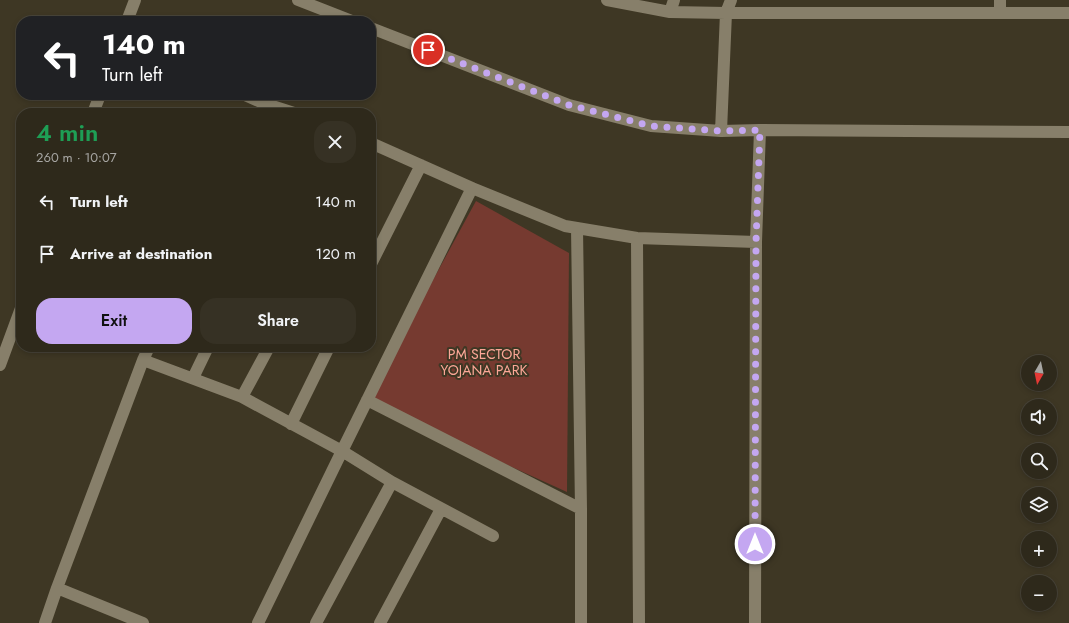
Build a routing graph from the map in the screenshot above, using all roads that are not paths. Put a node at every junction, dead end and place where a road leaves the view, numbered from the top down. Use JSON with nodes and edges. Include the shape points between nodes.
{"nodes":[{"id":1,"x":135,"y":0,"type":"edge"},
{"id":2,"x":298,"y":0,"type":"edge"},
{"id":3,"x":608,"y":0,"type":"edge"},
{"id":4,"x":674,"y":0,"type":"edge"},
{"id":5,"x":731,"y":0,"type":"edge"},
{"id":6,"x":1000,"y":0,"type":"edge"},
{"id":7,"x":670,"y":12,"type":"junction"},
{"id":8,"x":726,"y":12,"type":"junction"},
{"id":9,"x":1000,"y":12,"type":"junction"},
{"id":10,"x":1069,"y":13,"type":"edge"},
{"id":11,"x":129,"y":16,"type":"edge"},
{"id":12,"x":339,"y":16,"type":"edge"},
{"id":13,"x":376,"y":30,"type":"edge"},
{"id":14,"x":251,"y":100,"type":"edge"},
{"id":15,"x":261,"y":108,"type":"edge"},
{"id":16,"x":760,"y":130,"type":"junction"},
{"id":17,"x":721,"y":131,"type":"junction"},
{"id":18,"x":1069,"y":132,"type":"edge"},
{"id":19,"x":376,"y":148,"type":"edge"},
{"id":20,"x":421,"y":165,"type":"junction"},
{"id":21,"x":472,"y":188,"type":"junction"},
{"id":22,"x":577,"y":228,"type":"junction"},
{"id":23,"x":637,"y":238,"type":"junction"},
{"id":24,"x":756,"y":242,"type":"junction"},
{"id":25,"x":376,"y":254,"type":"edge"},
{"id":26,"x":16,"y":322,"type":"edge"},
{"id":27,"x":147,"y":352,"type":"edge"},
{"id":28,"x":206,"y":352,"type":"edge"},
{"id":29,"x":266,"y":352,"type":"edge"},
{"id":30,"x":327,"y":352,"type":"edge"},
{"id":31,"x":143,"y":360,"type":"junction"},
{"id":32,"x":0,"y":365,"type":"edge"},
{"id":33,"x":193,"y":378,"type":"junction"},
{"id":34,"x":242,"y":397,"type":"junction"},
{"id":35,"x":367,"y":400,"type":"junction"},
{"id":36,"x":291,"y":424,"type":"junction"},
{"id":37,"x":342,"y":451,"type":"junction"},
{"id":38,"x":392,"y":482,"type":"junction"},
{"id":39,"x":441,"y":508,"type":"junction"},
{"id":40,"x":581,"y":510,"type":"junction"},
{"id":41,"x":493,"y":536,"type":"dead end"},
{"id":42,"x":57,"y":588,"type":"junction"},
{"id":43,"x":45,"y":623,"type":"edge"},
{"id":44,"x":143,"y":623,"type":"edge"},
{"id":45,"x":258,"y":623,"type":"edge"},
{"id":46,"x":316,"y":623,"type":"edge"},
{"id":47,"x":380,"y":623,"type":"edge"},
{"id":48,"x":581,"y":623,"type":"edge"},
{"id":49,"x":639,"y":623,"type":"edge"},
{"id":50,"x":755,"y":623,"type":"edge"}],
"edges":[{"from":1,"to":11,"type":"street"},
{"from":2,"to":12,"type":"street"},
{"from":3,"to":7,"type":"street"},
{"from":4,"to":7,"type":"street"},
{"from":5,"to":8,"type":"street"},
{"from":6,"to":9,"type":"street"},
{"from":7,"to":8,"type":"street"},
{"from":8,"to":9,"type":"street"},
{"from":8,"to":17,"type":"street"},
{"from":9,"to":10,"type":"street"},
{"from":13,"to":17,"type":"street","via":[[569,105],[651,126]]},
{"from":14,"to":15,"type":"street"},
{"from":16,"to":17,"type":"street"},
{"from":16,"to":18,"type":"street"},
{"from":16,"to":24,"type":"street"},
{"from":19,"to":20,"type":"street"},
{"from":20,"to":21,"type":"street"},
{"from":20,"to":25,"type":"street"},
{"from":21,"to":22,"type":"street","via":[[565,226]]},
{"from":21,"to":35,"type":"street"},
{"from":22,"to":23,"type":"street"},
{"from":22,"to":40,"type":"street"},
{"from":23,"to":24,"type":"street"},
{"from":23,"to":49,"type":"street"},
{"from":24,"to":50,"type":"street"},
{"from":26,"to":32,"type":"street"},
{"from":27,"to":31,"type":"street"},
{"from":28,"to":33,"type":"street"},
{"from":29,"to":34,"type":"street"},
{"from":30,"to":36,"type":"street"},
{"from":31,"to":33,"type":"street"},
{"from":31,"to":42,"type":"street"},
{"from":33,"to":34,"type":"street"},
{"from":34,"to":36,"type":"street"},
{"from":35,"to":37,"type":"street"},
{"from":35,"to":40,"type":"street"},
{"from":36,"to":37,"type":"street"},
{"from":37,"to":38,"type":"street"},
{"from":37,"to":45,"type":"street"},
{"from":38,"to":39,"type":"street"},
{"from":38,"to":46,"type":"street"},
{"from":39,"to":41,"type":"street"},
{"from":39,"to":47,"type":"street"},
{"from":40,"to":48,"type":"street"},
{"from":42,"to":43,"type":"street"},
{"from":42,"to":44,"type":"street"}]}
